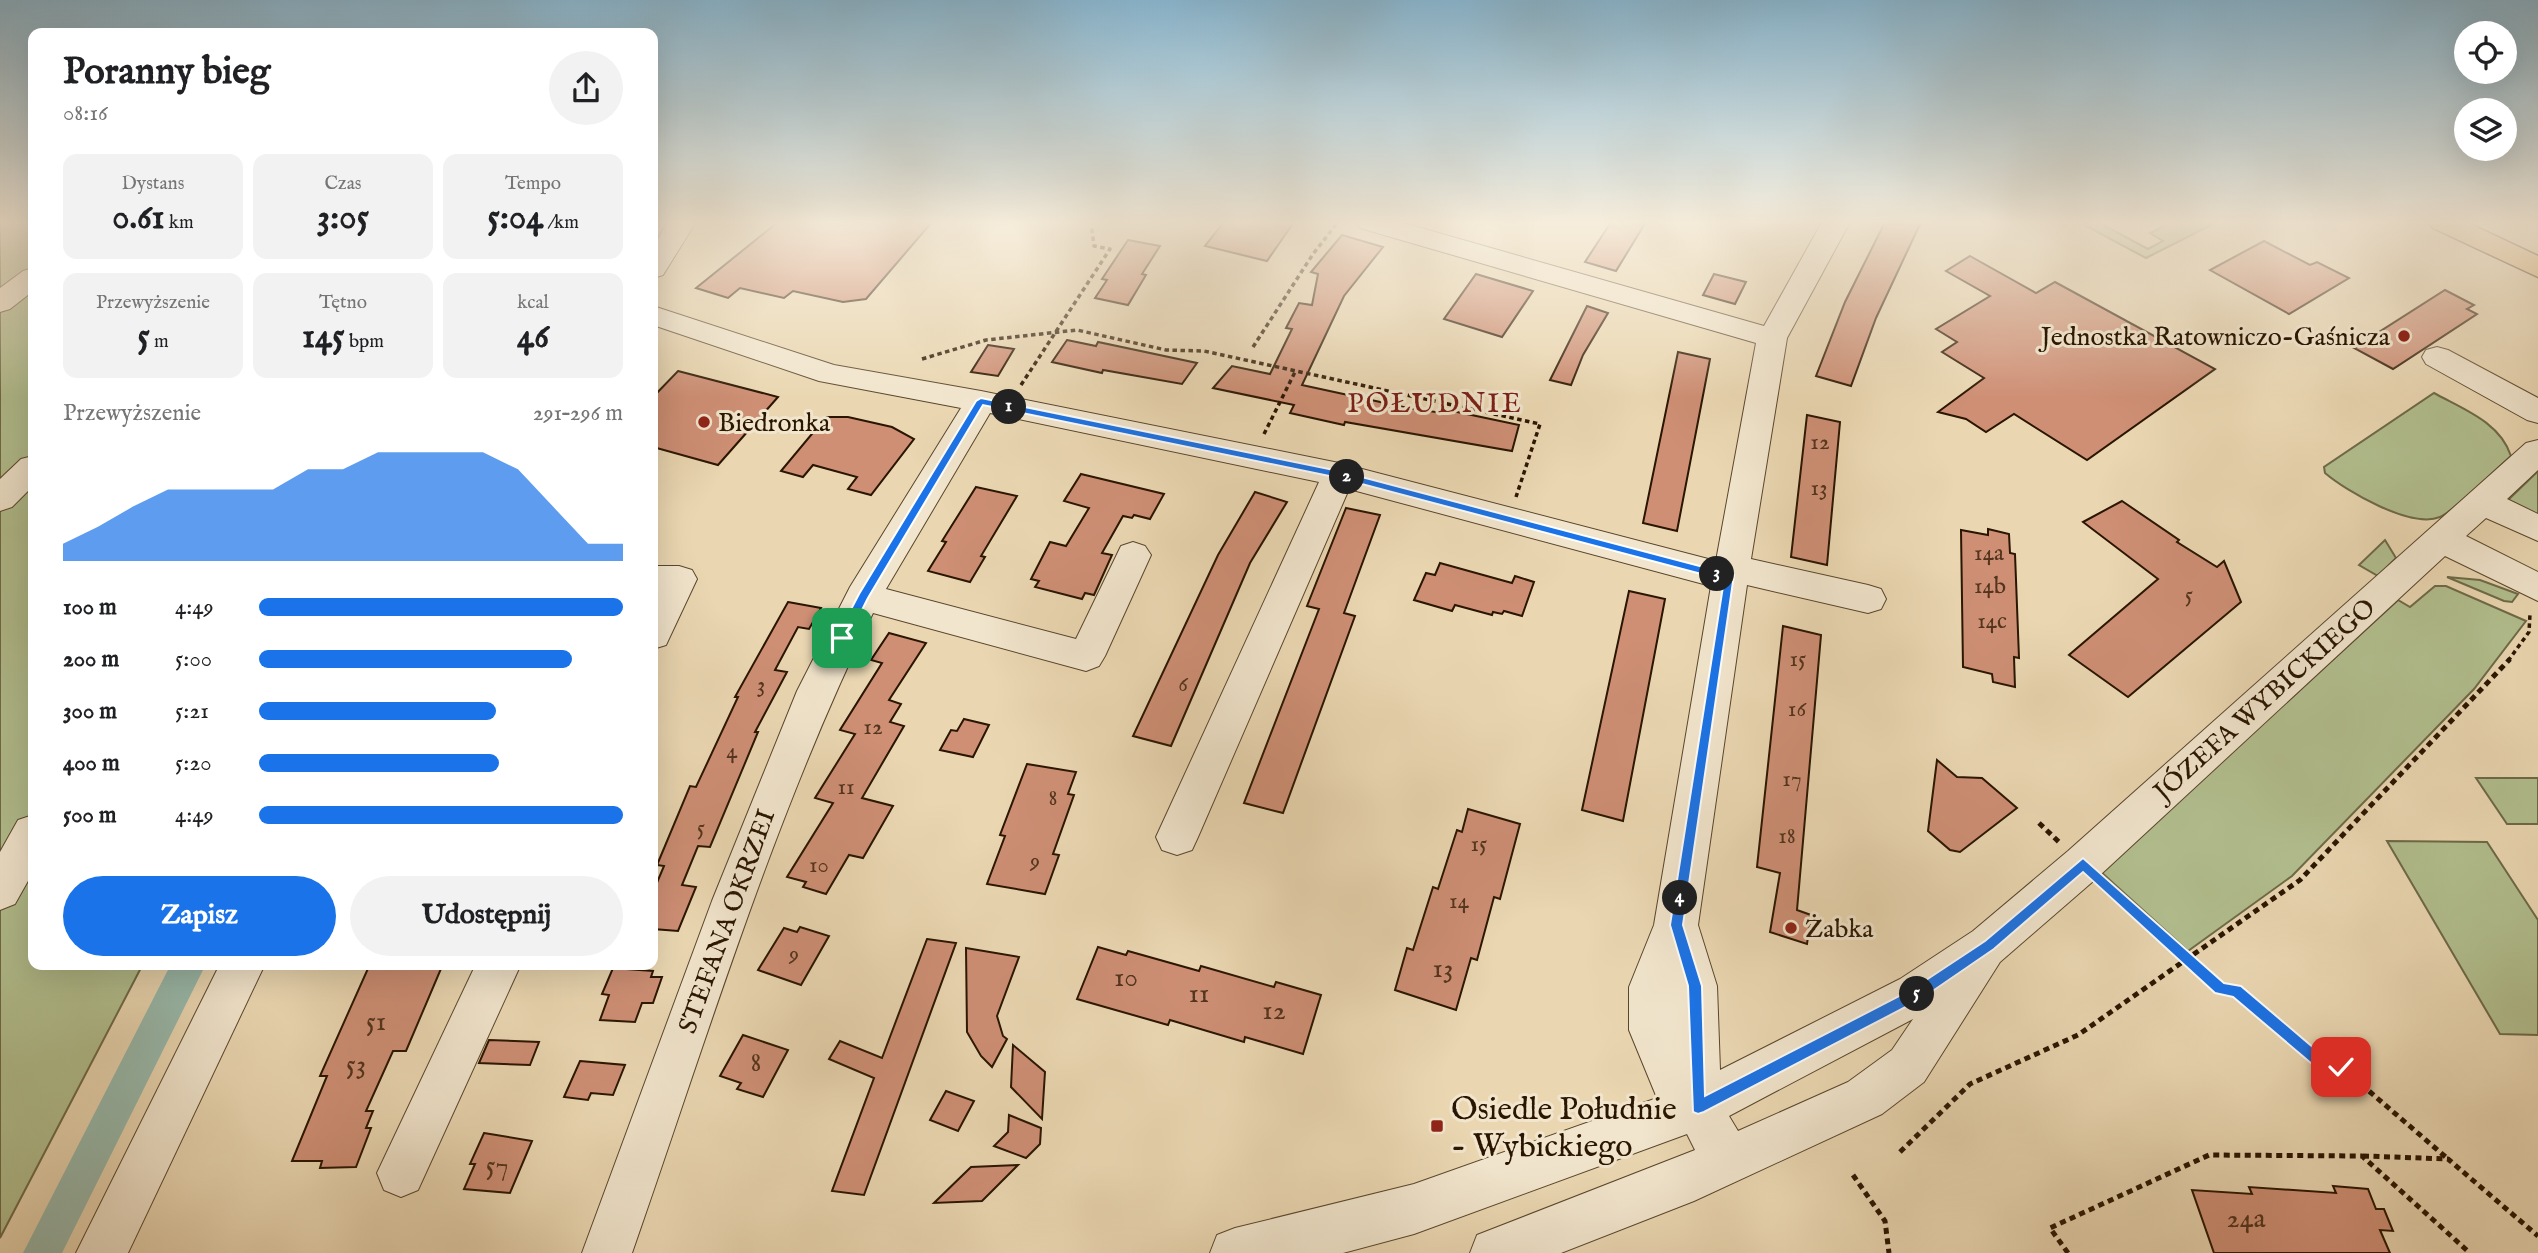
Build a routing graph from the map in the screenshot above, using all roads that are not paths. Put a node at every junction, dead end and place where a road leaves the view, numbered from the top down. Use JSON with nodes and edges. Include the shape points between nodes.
{"nodes":[{"id":1,"x":1573,"y":280,"type":"edge"},
{"id":2,"x":1804,"y":280,"type":"edge"},
{"id":3,"x":28,"y":281,"type":"edge"},
{"id":4,"x":0,"y":303,"type":"edge"},
{"id":5,"x":658,"y":317,"type":"edge"},
{"id":6,"x":1772,"y":338,"type":"junction"},
{"id":7,"x":2437,"y":357,"type":"dead end"},
{"id":8,"x":981,"y":401,"type":"junction"},
{"id":9,"x":2538,"y":412,"type":"edge"},
{"id":10,"x":2538,"y":451,"type":"edge"},
{"id":11,"x":28,"y":472,"type":"edge"},
{"id":12,"x":1339,"y":475,"type":"junction"},
{"id":13,"x":0,"y":499,"type":"edge"},
{"id":14,"x":2482,"y":501,"type":"junction"},
{"id":15,"x":2538,"y":529,"type":"edge"},
{"id":16,"x":2440,"y":538,"type":"junction"},
{"id":17,"x":1133,"y":555,"type":"dead end"},
{"id":18,"x":1731,"y":573,"type":"junction"},
{"id":19,"x":658,"y":579,"type":"edge"},
{"id":20,"x":863,"y":597,"type":"junction"},
{"id":21,"x":1868,"y":599,"type":"dead end"},
{"id":22,"x":2534,"y":601,"type":"edge"},
{"id":23,"x":658,"y":624,"type":"edge"},
{"id":24,"x":1177,"y":837,"type":"dead end"},
{"id":25,"x":28,"y":842,"type":"edge"},
{"id":26,"x":0,"y":891,"type":"edge"},
{"id":27,"x":1989,"y":945,"type":"junction"},
{"id":28,"x":240,"y":970,"type":"edge"},
{"id":29,"x":496,"y":970,"type":"edge"},
{"id":30,"x":1698,"y":1107,"type":"junction"},
{"id":31,"x":1728,"y":1162,"type":"junction"},
{"id":32,"x":401,"y":1173,"type":"dead end"},
{"id":33,"x":102,"y":1253,"type":"edge"},
{"id":34,"x":607,"y":1253,"type":"edge"},
{"id":35,"x":1235,"y":1253,"type":"edge"},
{"id":36,"x":1495,"y":1253,"type":"edge"}],
"edges":[{"from":1,"to":6,"type":"street"},
{"from":2,"to":6,"type":"street"},
{"from":3,"to":4,"type":"street"},
{"from":5,"to":8,"type":"street","via":[[830,374]]},
{"from":6,"to":18,"type":"street"},
{"from":7,"to":9,"type":"street"},
{"from":8,"to":12,"type":"street"},
{"from":8,"to":20,"type":"street","name":"STEFANA OKRZEI"},
{"from":10,"to":14,"type":"street","name":"JÓZEFA WYBICKIEGO"},
{"from":11,"to":13,"type":"street"},
{"from":12,"to":18,"type":"street"},
{"from":12,"to":24,"type":"street"},
{"from":14,"to":15,"type":"street"},
{"from":14,"to":16,"type":"street","name":"JÓZEFA WYBICKIEGO"},
{"from":16,"to":22,"type":"street"},
{"from":16,"to":27,"type":"street","name":"JÓZEFA WYBICKIEGO"},
{"from":17,"to":20,"type":"street","via":[[1086,656]]},
{"from":18,"to":21,"type":"street"},
{"from":18,"to":30,"type":"street","via":[[1676,925],[1651,987],[1652,1030],[1672,1080]]},
{"from":19,"to":23,"type":"street","via":[[679,579]]},
{"from":20,"to":34,"type":"street","name":"STEFANA OKRZEI","via":[[816,691],[773,794]]},
{"from":25,"to":26,"type":"street"},
{"from":27,"to":30,"type":"street","name":"JÓZEFA WYBICKIEGO","via":[[1916,994]]},
{"from":27,"to":31,"type":"street","name":"JÓZEFA WYBICKIEGO","via":[[1908,1066],[1865,1098]]},
{"from":28,"to":33,"type":"street"},
{"from":29,"to":32,"type":"street"},
{"from":30,"to":31,"type":"street"},
{"from":30,"to":35,"type":"street","name":"JÓZEFA WYBICKIEGO","via":[[1413,1209]]},
{"from":31,"to":36,"type":"street","name":"JÓZEFA WYBICKIEGO"}]}
